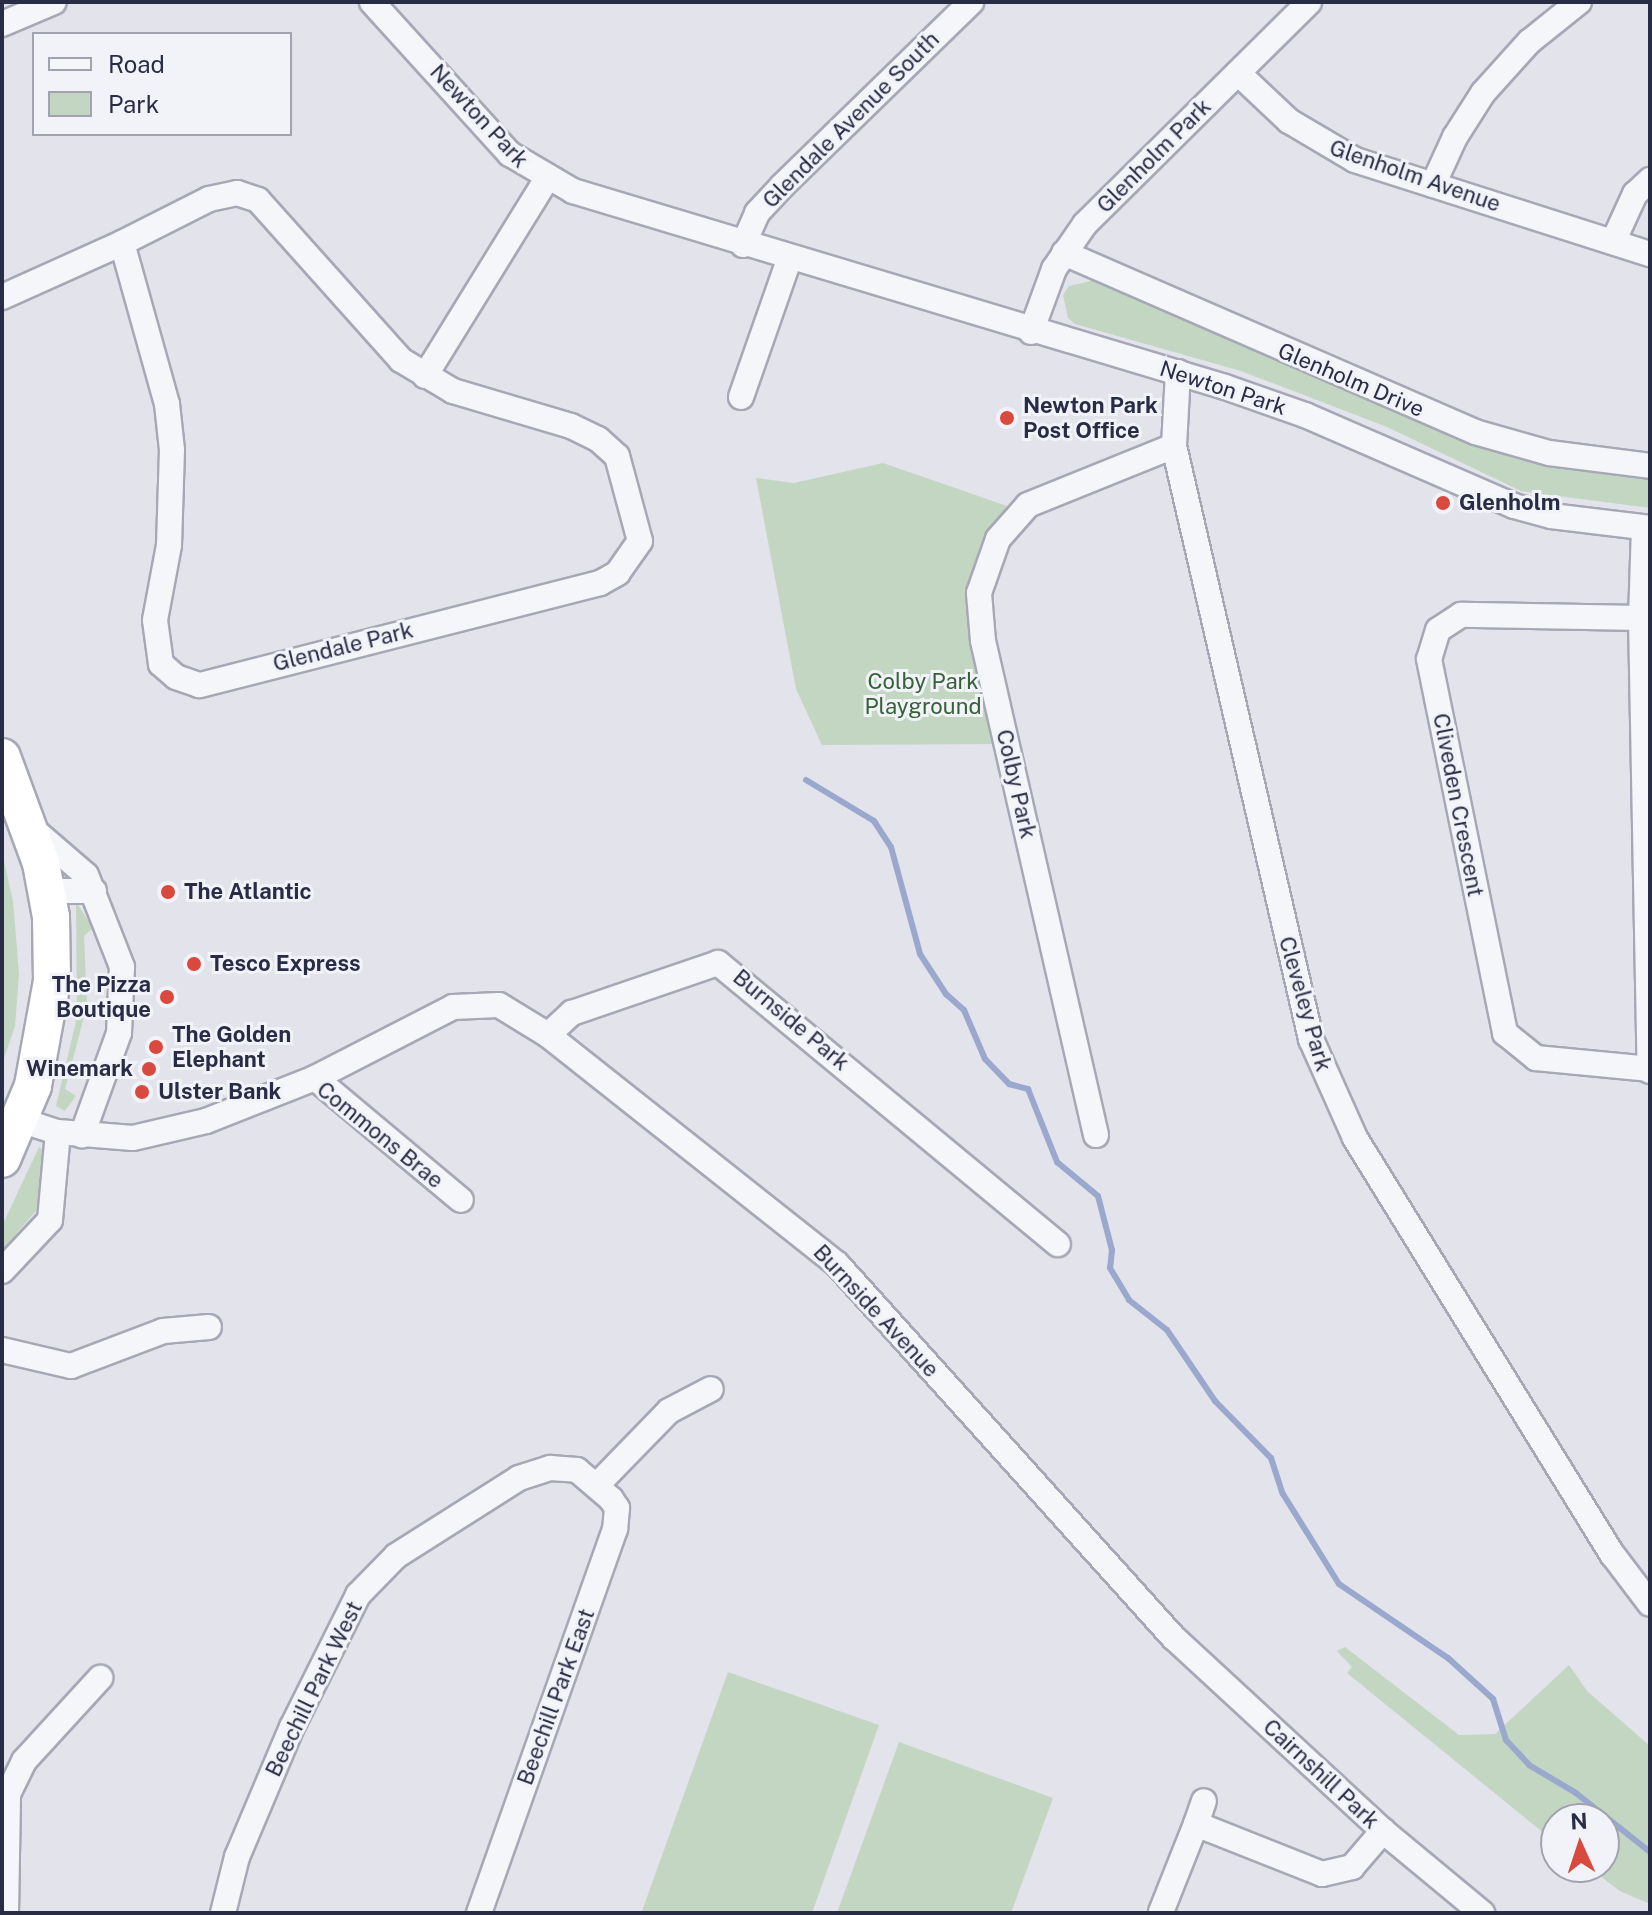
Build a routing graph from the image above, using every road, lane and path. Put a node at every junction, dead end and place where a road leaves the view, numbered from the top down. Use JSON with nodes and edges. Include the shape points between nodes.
{"nodes":[{"id":1,"x":54,"y":2,"type":"edge"},
{"id":2,"x":372,"y":2,"type":"edge"},
{"id":3,"x":971,"y":2,"type":"edge"},
{"id":4,"x":1309,"y":2,"type":"edge"},
{"id":5,"x":1579,"y":2,"type":"edge"},
{"id":6,"x":2,"y":24,"type":"edge"},
{"id":7,"x":1238,"y":73,"type":"junction"},
{"id":8,"x":546,"y":180,"type":"junction"},
{"id":9,"x":1650,"y":180,"type":"edge"},
{"id":10,"x":1433,"y":185,"type":"junction"},
{"id":11,"x":1613,"y":242,"type":"junction"},
{"id":12,"x":122,"y":243,"type":"junction"},
{"id":13,"x":743,"y":245,"type":"junction"},
{"id":14,"x":1064,"y":253,"type":"junction"},
{"id":15,"x":1650,"y":254,"type":"edge"},
{"id":16,"x":789,"y":260,"type":"junction"},
{"id":17,"x":2,"y":297,"type":"edge"},
{"id":18,"x":1031,"y":332,"type":"junction"},
{"id":19,"x":1178,"y":372,"type":"junction"},
{"id":20,"x":425,"y":376,"type":"junction"},
{"id":21,"x":741,"y":397,"type":"dead end"},
{"id":22,"x":1174,"y":446,"type":"junction"},
{"id":23,"x":1650,"y":466,"type":"edge"},
{"id":24,"x":1647,"y":528,"type":"edge"},
{"id":25,"x":1646,"y":579,"type":"edge"},
{"id":26,"x":1641,"y":618,"type":"junction"},
{"id":27,"x":2,"y":757,"type":"edge"},
{"id":28,"x":1647,"y":773,"type":"edge"},
{"id":29,"x":29,"y":824,"type":"junction"},
{"id":30,"x":47,"y":891,"type":"junction"},
{"id":31,"x":94,"y":891,"type":"junction"},
{"id":32,"x":1650,"y":978,"type":"edge"},
{"id":33,"x":548,"y":1035,"type":"junction"},
{"id":34,"x":1650,"y":1070,"type":"edge"},
{"id":35,"x":315,"y":1078,"type":"junction"},
{"id":36,"x":20,"y":1120,"type":"junction"},
{"id":37,"x":70,"y":1133,"type":"junction"},
{"id":38,"x":1096,"y":1135,"type":"dead end"},
{"id":39,"x":2,"y":1159,"type":"edge"},
{"id":40,"x":461,"y":1200,"type":"dead end"},
{"id":41,"x":1058,"y":1244,"type":"dead end"},
{"id":42,"x":2,"y":1271,"type":"edge"},
{"id":43,"x":209,"y":1327,"type":"dead end"},
{"id":44,"x":2,"y":1350,"type":"edge"},
{"id":45,"x":711,"y":1389,"type":"dead end"},
{"id":46,"x":597,"y":1485,"type":"junction"},
{"id":47,"x":1650,"y":1604,"type":"edge"},
{"id":48,"x":1165,"y":1629,"type":"joint"},
{"id":49,"x":100,"y":1678,"type":"dead end"},
{"id":50,"x":1383,"y":1831,"type":"junction"},
{"id":51,"x":1161,"y":1912,"type":"edge"},
{"id":52,"x":6,"y":1913,"type":"edge"},
{"id":53,"x":223,"y":1913,"type":"edge"},
{"id":54,"x":479,"y":1913,"type":"edge"},
{"id":55,"x":1482,"y":1913,"type":"edge"}],
"edges":[{"from":1,"to":6,"type":"street"},
{"from":2,"to":8,"type":"street","name":"Newton Park","via":[[510,154]]},
{"from":3,"to":13,"type":"street","name":"Glendale Avenue South","via":[[782,186],[757,213]]},
{"from":4,"to":7,"type":"street","name":"Glenholm Park"},
{"from":5,"to":10,"type":"street","via":[[1529,42],[1483,93]]},
{"from":7,"to":10,"type":"street","name":"Glenholm Avenue","via":[[1322,144]]},
{"from":7,"to":14,"type":"street","name":"Glenholm Park","via":[[1085,224]]},
{"from":8,"to":13,"type":"street","name":"Newton Park"},
{"from":8,"to":20,"type":"street"},
{"from":9,"to":11,"type":"street","via":[[1635,194]]},
{"from":10,"to":11,"type":"street","name":"Glenholm Avenue"},
{"from":11,"to":15,"type":"street","name":"Glenholm Avenue"},
{"from":12,"to":17,"type":"street","name":"Glendale Park"},
{"from":12,"to":20,"type":"street","name":"Glendale Park","via":[[209,199],[237,193],[258,200],[401,360]]},
{"from":12,"to":20,"type":"street","name":"Glendale Park","via":[[167,404],[172,500],[155,647],[161,664],[176,677],[199,685],[600,583],[632,557],[640,541],[617,456],[608,447],[571,426],[453,391]]},
{"from":13,"to":16,"type":"street","name":"Newton Park"},
{"from":14,"to":18,"type":"street","name":"Glenholm Park","via":[[1044,289]]},
{"from":14,"to":23,"type":"street","name":"Glenholm Drive","via":[[1475,432],[1549,453]]},
{"from":16,"to":18,"type":"street","name":"Newton Park"},
{"from":16,"to":21,"type":"street"},
{"from":18,"to":19,"type":"street","name":"Newton Park"},
{"from":19,"to":22,"type":"street","name":"Cleveley Park"},
{"from":19,"to":24,"type":"street","name":"Newton Park","via":[[1305,415],[1514,506]]},
{"from":22,"to":38,"type":"street","name":"Colby Park","via":[[1028,505],[998,539],[979,593],[983,641]]},
{"from":22,"to":47,"type":"street","name":"Cleveley Park","via":[[1298,989],[1325,1077],[1390,1195],[1613,1555]]},
{"from":24,"to":25,"type":"street"},
{"from":25,"to":26,"type":"street"},
{"from":26,"to":28,"type":"street"},
{"from":26,"to":34,"type":"street","name":"Cliveden Crescent","via":[[1461,615],[1438,630],[1429,659],[1505,1033],[1536,1058]]},
{"from":27,"to":29,"type":"highway"},
{"from":28,"to":32,"type":"street"},
{"from":29,"to":30,"type":"highway"},
{"from":29,"to":31,"type":"street","via":[[57,855],[86,875]]},
{"from":30,"to":31,"type":"street"},
{"from":30,"to":36,"type":"highway","via":[[52,941],[49,1017]]},
{"from":31,"to":37,"type":"street","via":[[122,967],[123,1011]]},
{"from":32,"to":34,"type":"street"},
{"from":33,"to":35,"type":"street","via":[[499,1005],[453,1007]]},
{"from":33,"to":41,"type":"street","name":"Burnside Park","via":[[572,1013],[718,963]]},
{"from":33,"to":48,"type":"street","name":"Burnside Avenue","via":[[837,1264]]},
{"from":35,"to":37,"type":"street","name":"Commons Brae","via":[[169,1133],[133,1138]]},
{"from":35,"to":40,"type":"street","name":"Commons Brae"},
{"from":36,"to":37,"type":"street","name":"Commons Brae"},
{"from":36,"to":39,"type":"highway"},
{"from":37,"to":42,"type":"street","via":[[50,1220]]},
{"from":43,"to":44,"type":"street","via":[[163,1331],[71,1366]]},
{"from":45,"to":46,"type":"street","via":[[669,1411]]},
{"from":46,"to":53,"type":"street","name":"Beechill Park West","via":[[577,1470],[550,1468],[519,1478],[396,1556],[358,1595],[286,1741],[237,1857]]},
{"from":46,"to":54,"type":"street","name":"Beechill Park East","via":[[617,1508],[615,1529]]},
{"from":48,"to":50,"type":"street","name":"Cairnshill Park"},
{"from":49,"to":52,"type":"street","via":[[24,1761],[8,1794]]},
{"from":50,"to":51,"type":"street","via":[[1352,1867],[1322,1874],[1200,1812]]},
{"from":50,"to":55,"type":"street","name":"Cairnshill Park"}]}
